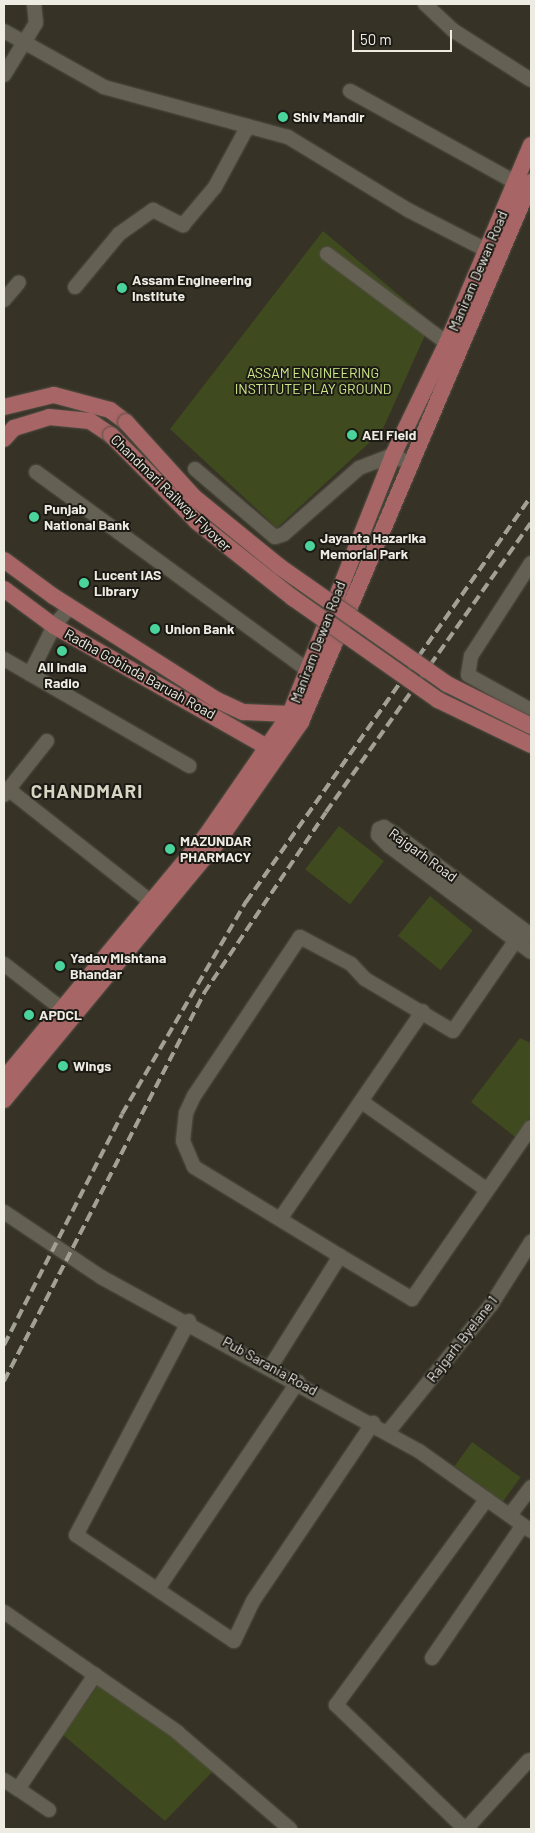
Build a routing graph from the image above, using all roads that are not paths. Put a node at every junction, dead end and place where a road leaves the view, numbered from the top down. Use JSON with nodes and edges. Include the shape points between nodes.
{"nodes":[{"id":1,"x":34,"y":4,"type":"edge"},
{"id":2,"x":425,"y":4,"type":"edge"},
{"id":3,"x":4,"y":31,"type":"edge"},
{"id":4,"x":25,"y":42,"type":"junction"},
{"id":5,"x":4,"y":76,"type":"edge"},
{"id":6,"x":531,"y":80,"type":"edge"},
{"id":7,"x":350,"y":91,"type":"dead end"},
{"id":8,"x":248,"y":126,"type":"junction"},
{"id":9,"x":531,"y":145,"type":"edge"},
{"id":10,"x":523,"y":182,"type":"edge"},
{"id":11,"x":492,"y":253,"type":"junction"},
{"id":12,"x":327,"y":254,"type":"dead end"},
{"id":13,"x":18,"y":282,"type":"dead end"},
{"id":14,"x":75,"y":287,"type":"dead end"},
{"id":15,"x":4,"y":300,"type":"edge"},
{"id":16,"x":448,"y":343,"type":"junction"},
{"id":17,"x":4,"y":407,"type":"edge"},
{"id":18,"x":4,"y":439,"type":"edge"},
{"id":19,"x":393,"y":455,"type":"junction"},
{"id":20,"x":409,"y":463,"type":"junction"},
{"id":21,"x":194,"y":469,"type":"dead end"},
{"id":22,"x":36,"y":472,"type":"dead end"},
{"id":23,"x":4,"y":560,"type":"edge"},
{"id":24,"x":531,"y":563,"type":"edge"},
{"id":25,"x":4,"y":589,"type":"edge"},
{"id":26,"x":70,"y":607,"type":"junction"},
{"id":27,"x":54,"y":626,"type":"junction"},
{"id":28,"x":4,"y":659,"type":"edge"},
{"id":29,"x":309,"y":671,"type":"junction"},
{"id":30,"x":30,"y":674,"type":"junction"},
{"id":31,"x":531,"y":710,"type":"edge"},
{"id":32,"x":295,"y":718,"type":"junction"},
{"id":33,"x":531,"y":726,"type":"edge"},
{"id":34,"x":46,"y":741,"type":"dead end"},
{"id":35,"x":531,"y":745,"type":"edge"},
{"id":36,"x":273,"y":750,"type":"junction"},
{"id":37,"x":188,"y":766,"type":"dead end"},
{"id":38,"x":6,"y":792,"type":"edge"},
{"id":39,"x":151,"y":902,"type":"junction"},
{"id":40,"x":531,"y":935,"type":"edge"},
{"id":41,"x":516,"y":940,"type":"junction"},
{"id":42,"x":531,"y":952,"type":"edge"},
{"id":43,"x":4,"y":964,"type":"edge"},
{"id":44,"x":62,"y":1009,"type":"junction"},
{"id":45,"x":423,"y":1011,"type":"junction"},
{"id":46,"x":4,"y":1079,"type":"edge"},
{"id":47,"x":4,"y":1100,"type":"edge"},
{"id":48,"x":362,"y":1102,"type":"junction"},
{"id":49,"x":531,"y":1127,"type":"edge"},
{"id":50,"x":487,"y":1190,"type":"junction"},
{"id":51,"x":4,"y":1212,"type":"edge"},
{"id":52,"x":280,"y":1219,"type":"junction"},
{"id":53,"x":531,"y":1242,"type":"edge"},
{"id":54,"x":340,"y":1256,"type":"junction"},
{"id":55,"x":189,"y":1322,"type":"junction"},
{"id":56,"x":271,"y":1366,"type":"junction"},
{"id":57,"x":298,"y":1382,"type":"junction"},
{"id":58,"x":373,"y":1423,"type":"junction"},
{"id":59,"x":388,"y":1432,"type":"junction"},
{"id":60,"x":531,"y":1487,"type":"edge"},
{"id":61,"x":487,"y":1499,"type":"junction"},
{"id":62,"x":510,"y":1515,"type":"junction"},
{"id":63,"x":527,"y":1528,"type":"edge"},
{"id":64,"x":159,"y":1587,"type":"junction"},
{"id":65,"x":4,"y":1612,"type":"edge"},
{"id":66,"x":432,"y":1658,"type":"dead end"},
{"id":67,"x":95,"y":1674,"type":"junction"},
{"id":68,"x":530,"y":1759,"type":"edge"},
{"id":69,"x":4,"y":1780,"type":"edge"},
{"id":70,"x":18,"y":1789,"type":"junction"},
{"id":71,"x":49,"y":1810,"type":"dead end"},
{"id":72,"x":290,"y":1829,"type":"edge"},
{"id":73,"x":466,"y":1829,"type":"edge"}],
"edges":[{"from":1,"to":4,"type":"street","via":[[36,23]]},
{"from":2,"to":6,"type":"street","via":[[454,31]]},
{"from":3,"to":4,"type":"street"},
{"from":4,"to":5,"type":"street"},
{"from":4,"to":8,"type":"street","via":[[104,87]]},
{"from":7,"to":10,"type":"street"},
{"from":8,"to":11,"type":"street","via":[[288,137],[408,210]]},
{"from":8,"to":14,"type":"street","via":[[215,187],[182,225],[153,210],[120,234]]},
{"from":9,"to":10,"type":"main road","name":"Maniram Dewan Road"},
{"from":10,"to":11,"type":"main road","name":"Maniram Dewan Road"},
{"from":11,"to":16,"type":"main road","name":"Maniram Dewan Road"},
{"from":11,"to":20,"type":"main road","name":"Maniram Dewan Road"},
{"from":12,"to":16,"type":"street"},
{"from":13,"to":15,"type":"street"},
{"from":16,"to":19,"type":"main road","name":"Maniram Dewan Road"},
{"from":17,"to":33,"type":"main road","name":"Chandmari Railway Flyover","bridge":true,"via":[[54,395],[110,410],[126,422],[194,497],[280,568],[447,684]]},
{"from":18,"to":35,"type":"main road","name":"Chandmari Railway Flyover","bridge":true,"via":[[14,428],[49,417],[90,421],[111,435],[197,522],[309,610],[438,700]]},
{"from":19,"to":20,"type":"street"},
{"from":19,"to":21,"type":"street","via":[[360,468],[284,534],[275,537]]},
{"from":19,"to":29,"type":"main road","name":"Maniram Dewan Road"},
{"from":20,"to":32,"type":"main road","name":"Maniram Dewan Road","via":[[360,591]]},
{"from":22,"to":29,"type":"street"},
{"from":23,"to":26,"type":"main road"},
{"from":24,"to":31,"type":"street","via":[[471,656],[468,675]]},
{"from":25,"to":27,"type":"main road","name":"Radha Gobinda Baruah Road"},
{"from":26,"to":27,"type":"street"},
{"from":26,"to":32,"type":"main road","name":"Radha Gobinda Baruah Road","via":[[217,700],[243,712]]},
{"from":27,"to":30,"type":"street"},
{"from":27,"to":36,"type":"main road","name":"Radha Gobinda Baruah Road"},
{"from":28,"to":30,"type":"street"},
{"from":29,"to":32,"type":"main road","name":"Maniram Dewan Road"},
{"from":30,"to":37,"type":"street"},
{"from":32,"to":36,"type":"main road","name":"Maniram Dewan Road"},
{"from":34,"to":38,"type":"street"},
{"from":36,"to":39,"type":"main road","name":"Maniram Dewan Road"},
{"from":36,"to":47,"type":"main road","name":"Maniram Dewan Road","via":[[216,844]]},
{"from":38,"to":39,"type":"street"},
{"from":39,"to":44,"type":"main road","name":"Maniram Dewan Road"},
{"from":40,"to":41,"type":"street","name":"Rajgarh Road","via":[[395,834],[384,827],[379,829],[378,835],[389,846]]},
{"from":41,"to":42,"type":"street","name":"Rajgarh Road"},
{"from":41,"to":45,"type":"street","via":[[453,1031]]},
{"from":43,"to":44,"type":"street"},
{"from":44,"to":46,"type":"main road","name":"Maniram Dewan Road"},
{"from":45,"to":48,"type":"street"},
{"from":45,"to":52,"type":"street","via":[[366,980],[331,951],[300,937],[194,1096],[186,1113],[183,1141],[194,1166]]},
{"from":48,"to":50,"type":"street"},
{"from":48,"to":52,"type":"street"},
{"from":49,"to":50,"type":"street"},
{"from":50,"to":54,"type":"street","via":[[412,1299]]},
{"from":51,"to":55,"type":"street","name":"Pub Sarania Road","via":[[101,1277]]},
{"from":52,"to":54,"type":"street"},
{"from":53,"to":59,"type":"street","name":"Rajgarh Byelane 1","via":[[491,1305]]},
{"from":54,"to":56,"type":"street"},
{"from":55,"to":56,"type":"street","name":"Pub Sarania Road"},
{"from":55,"to":64,"type":"street","via":[[76,1535]]},
{"from":56,"to":57,"type":"street","name":"Pub Sarania Road"},
{"from":57,"to":58,"type":"street","name":"Pub Sarania Road"},
{"from":57,"to":64,"type":"street"},
{"from":58,"to":59,"type":"street","name":"Pub Sarania Road"},
{"from":58,"to":64,"type":"street","via":[[253,1600],[234,1641]]},
{"from":59,"to":61,"type":"street","name":"Pub Sarania Road"},
{"from":60,"to":62,"type":"street"},
{"from":61,"to":62,"type":"street","name":"Pub Sarania Road"},
{"from":61,"to":73,"type":"street","via":[[336,1705]]},
{"from":62,"to":63,"type":"street","name":"Pub Sarania Road"},
{"from":63,"to":66,"type":"street"},
{"from":65,"to":67,"type":"street"},
{"from":67,"to":70,"type":"street"},
{"from":67,"to":72,"type":"street","via":[[177,1732]]},
{"from":68,"to":73,"type":"street"},
{"from":69,"to":70,"type":"street"},
{"from":70,"to":71,"type":"street"}]}
